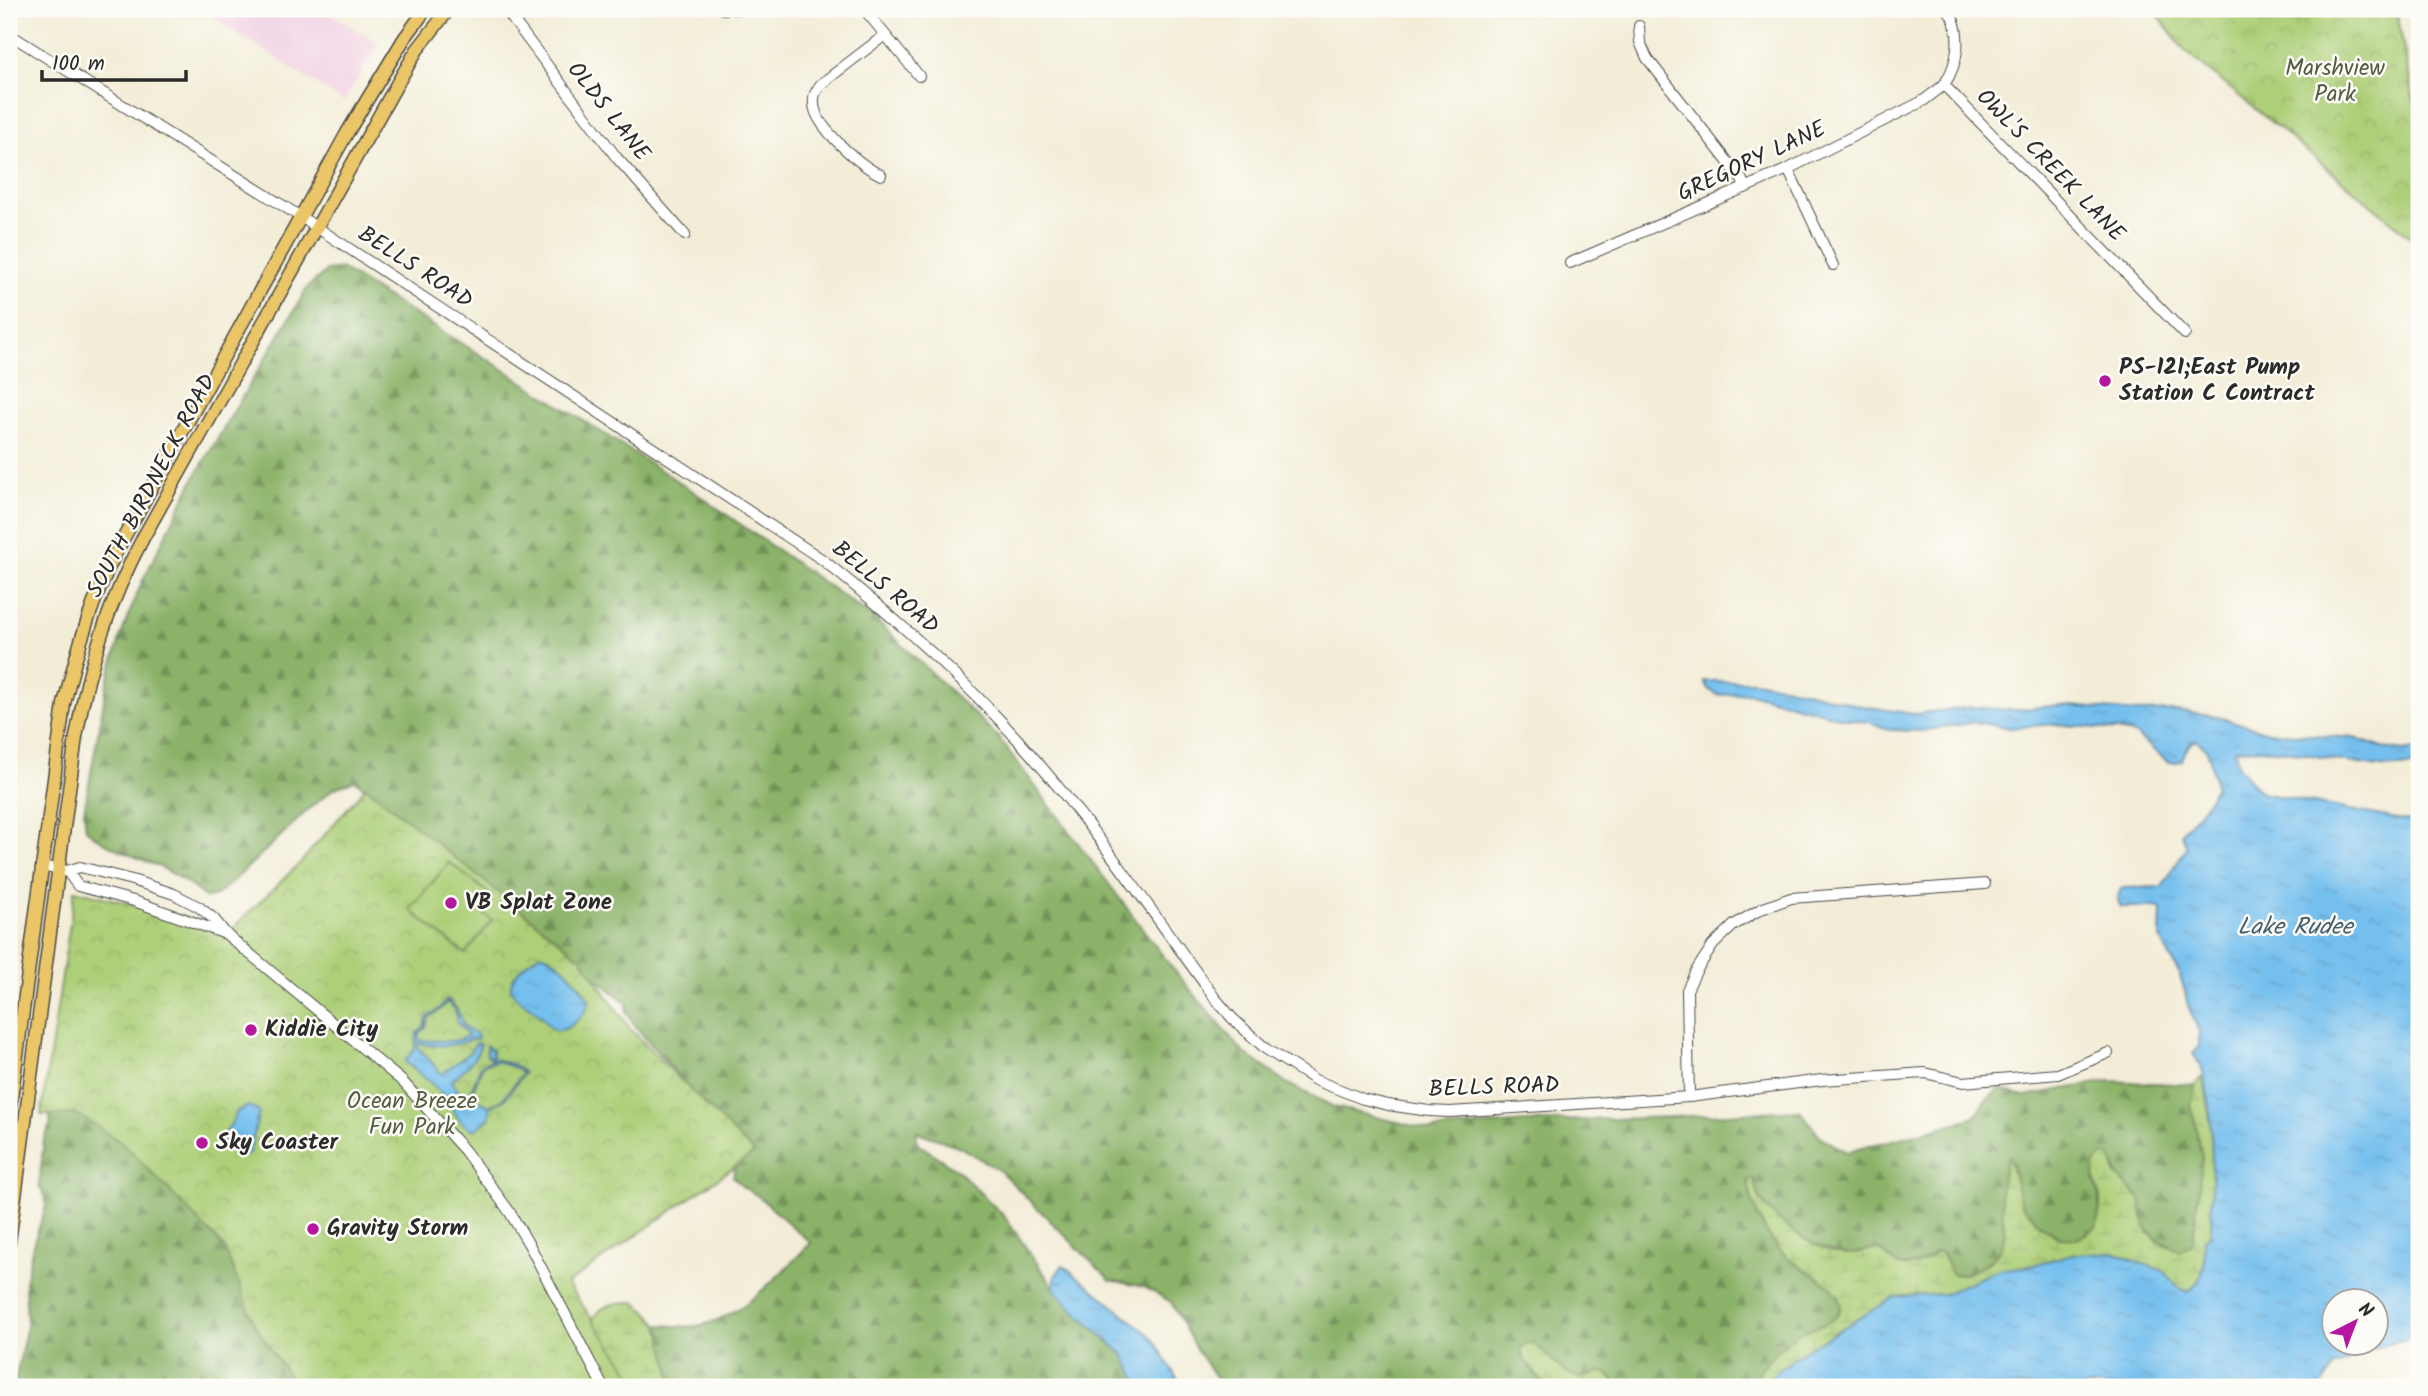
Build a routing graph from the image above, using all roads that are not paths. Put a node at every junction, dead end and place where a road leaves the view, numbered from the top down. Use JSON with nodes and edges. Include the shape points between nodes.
{"nodes":[{"id":1,"x":426,"y":9,"type":"edge"},
{"id":2,"x":449,"y":9,"type":"edge"},
{"id":3,"x":505,"y":9,"type":"edge"},
{"id":4,"x":722,"y":9,"type":"edge"},
{"id":5,"x":741,"y":9,"type":"edge"},
{"id":6,"x":864,"y":9,"type":"edge"},
{"id":7,"x":1948,"y":9,"type":"edge"},
{"id":8,"x":1639,"y":26,"type":"dead end"},
{"id":9,"x":9,"y":34,"type":"edge"},
{"id":10,"x":885,"y":35,"type":"junction"},
{"id":11,"x":919,"y":76,"type":"dead end"},
{"id":12,"x":1944,"y":85,"type":"junction"},
{"id":13,"x":1788,"y":169,"type":"junction"},
{"id":14,"x":881,"y":175,"type":"dead end"},
{"id":15,"x":1745,"y":188,"type":"junction"},
{"id":16,"x":301,"y":216,"type":"junction"},
{"id":17,"x":318,"y":227,"type":"junction"},
{"id":18,"x":685,"y":235,"type":"dead end"},
{"id":19,"x":1570,"y":263,"type":"dead end"},
{"id":20,"x":1833,"y":265,"type":"dead end"},
{"id":21,"x":2185,"y":334,"type":"dead end"},
{"id":22,"x":41,"y":866,"type":"junction"},
{"id":23,"x":63,"y":870,"type":"junction"},
{"id":24,"x":1985,"y":884,"type":"dead end"},
{"id":25,"x":226,"y":934,"type":"junction"},
{"id":26,"x":2108,"y":1052,"type":"dead end"},
{"id":27,"x":1689,"y":1097,"type":"junction"},
{"id":28,"x":9,"y":1115,"type":"edge"},
{"id":29,"x":9,"y":1242,"type":"edge"},
{"id":30,"x":603,"y":1387,"type":"edge"}],
"edges":[{"from":1,"to":16,"type":"main road","name":"SOUTH BIRDNECK ROAD","via":[[359,113]]},
{"from":2,"to":17,"type":"main road","name":"SOUTH BIRDNECK ROAD","via":[[417,50]]},
{"from":3,"to":18,"type":"street","name":"OLDS LANE","via":[[617,158]]},
{"from":4,"to":5,"type":"street"},
{"from":6,"to":10,"type":"street"},
{"from":7,"to":12,"type":"street","name":"OWL'S CREEK LANE","via":[[1957,46]]},
{"from":8,"to":15,"type":"street","via":[[1647,58]]},
{"from":9,"to":16,"type":"street","name":"BELLS ROAD"},
{"from":10,"to":11,"type":"street"},
{"from":10,"to":14,"type":"street","via":[[831,75],[815,93],[814,104],[821,123],[845,149]]},
{"from":12,"to":13,"type":"street","name":"GREGORY LANE","via":[[1923,101]]},
{"from":12,"to":21,"type":"street","name":"OWL'S CREEK LANE"},
{"from":13,"to":15,"type":"street","name":"GREGORY LANE"},
{"from":13,"to":20,"type":"street"},
{"from":15,"to":19,"type":"street","name":"GREGORY LANE"},
{"from":16,"to":17,"type":"street","name":"BELLS ROAD"},
{"from":16,"to":22,"type":"main road","name":"SOUTH BIRDNECK ROAD","via":[[117,550],[89,614],[64,704]]},
{"from":17,"to":23,"type":"main road","name":"SOUTH BIRDNECK ROAD","via":[[144,536],[114,598],[83,698]]},
{"from":17,"to":27,"type":"street","name":"BELLS ROAD","via":[[823,561],[909,631],[989,709],[1056,784],[1232,1018],[1288,1064],[1363,1099],[1429,1111]]},
{"from":22,"to":23,"type":"street"},
{"from":22,"to":28,"type":"main road","name":"SOUTH BIRDNECK ROAD"},
{"from":23,"to":25,"type":"street","via":[[78,886]]},
{"from":23,"to":25,"type":"street","via":[[80,867],[174,894],[199,906]]},
{"from":23,"to":29,"type":"main road","name":"SOUTH BIRDNECK ROAD"},
{"from":24,"to":27,"type":"street","via":[[1791,898],[1734,925],[1705,956],[1687,990]]},
{"from":25,"to":30,"type":"street","via":[[402,1081],[457,1141],[509,1211]]},
{"from":26,"to":27,"type":"street","name":"BELLS ROAD","via":[[2058,1074],[1963,1082],[1925,1073]]}]}
